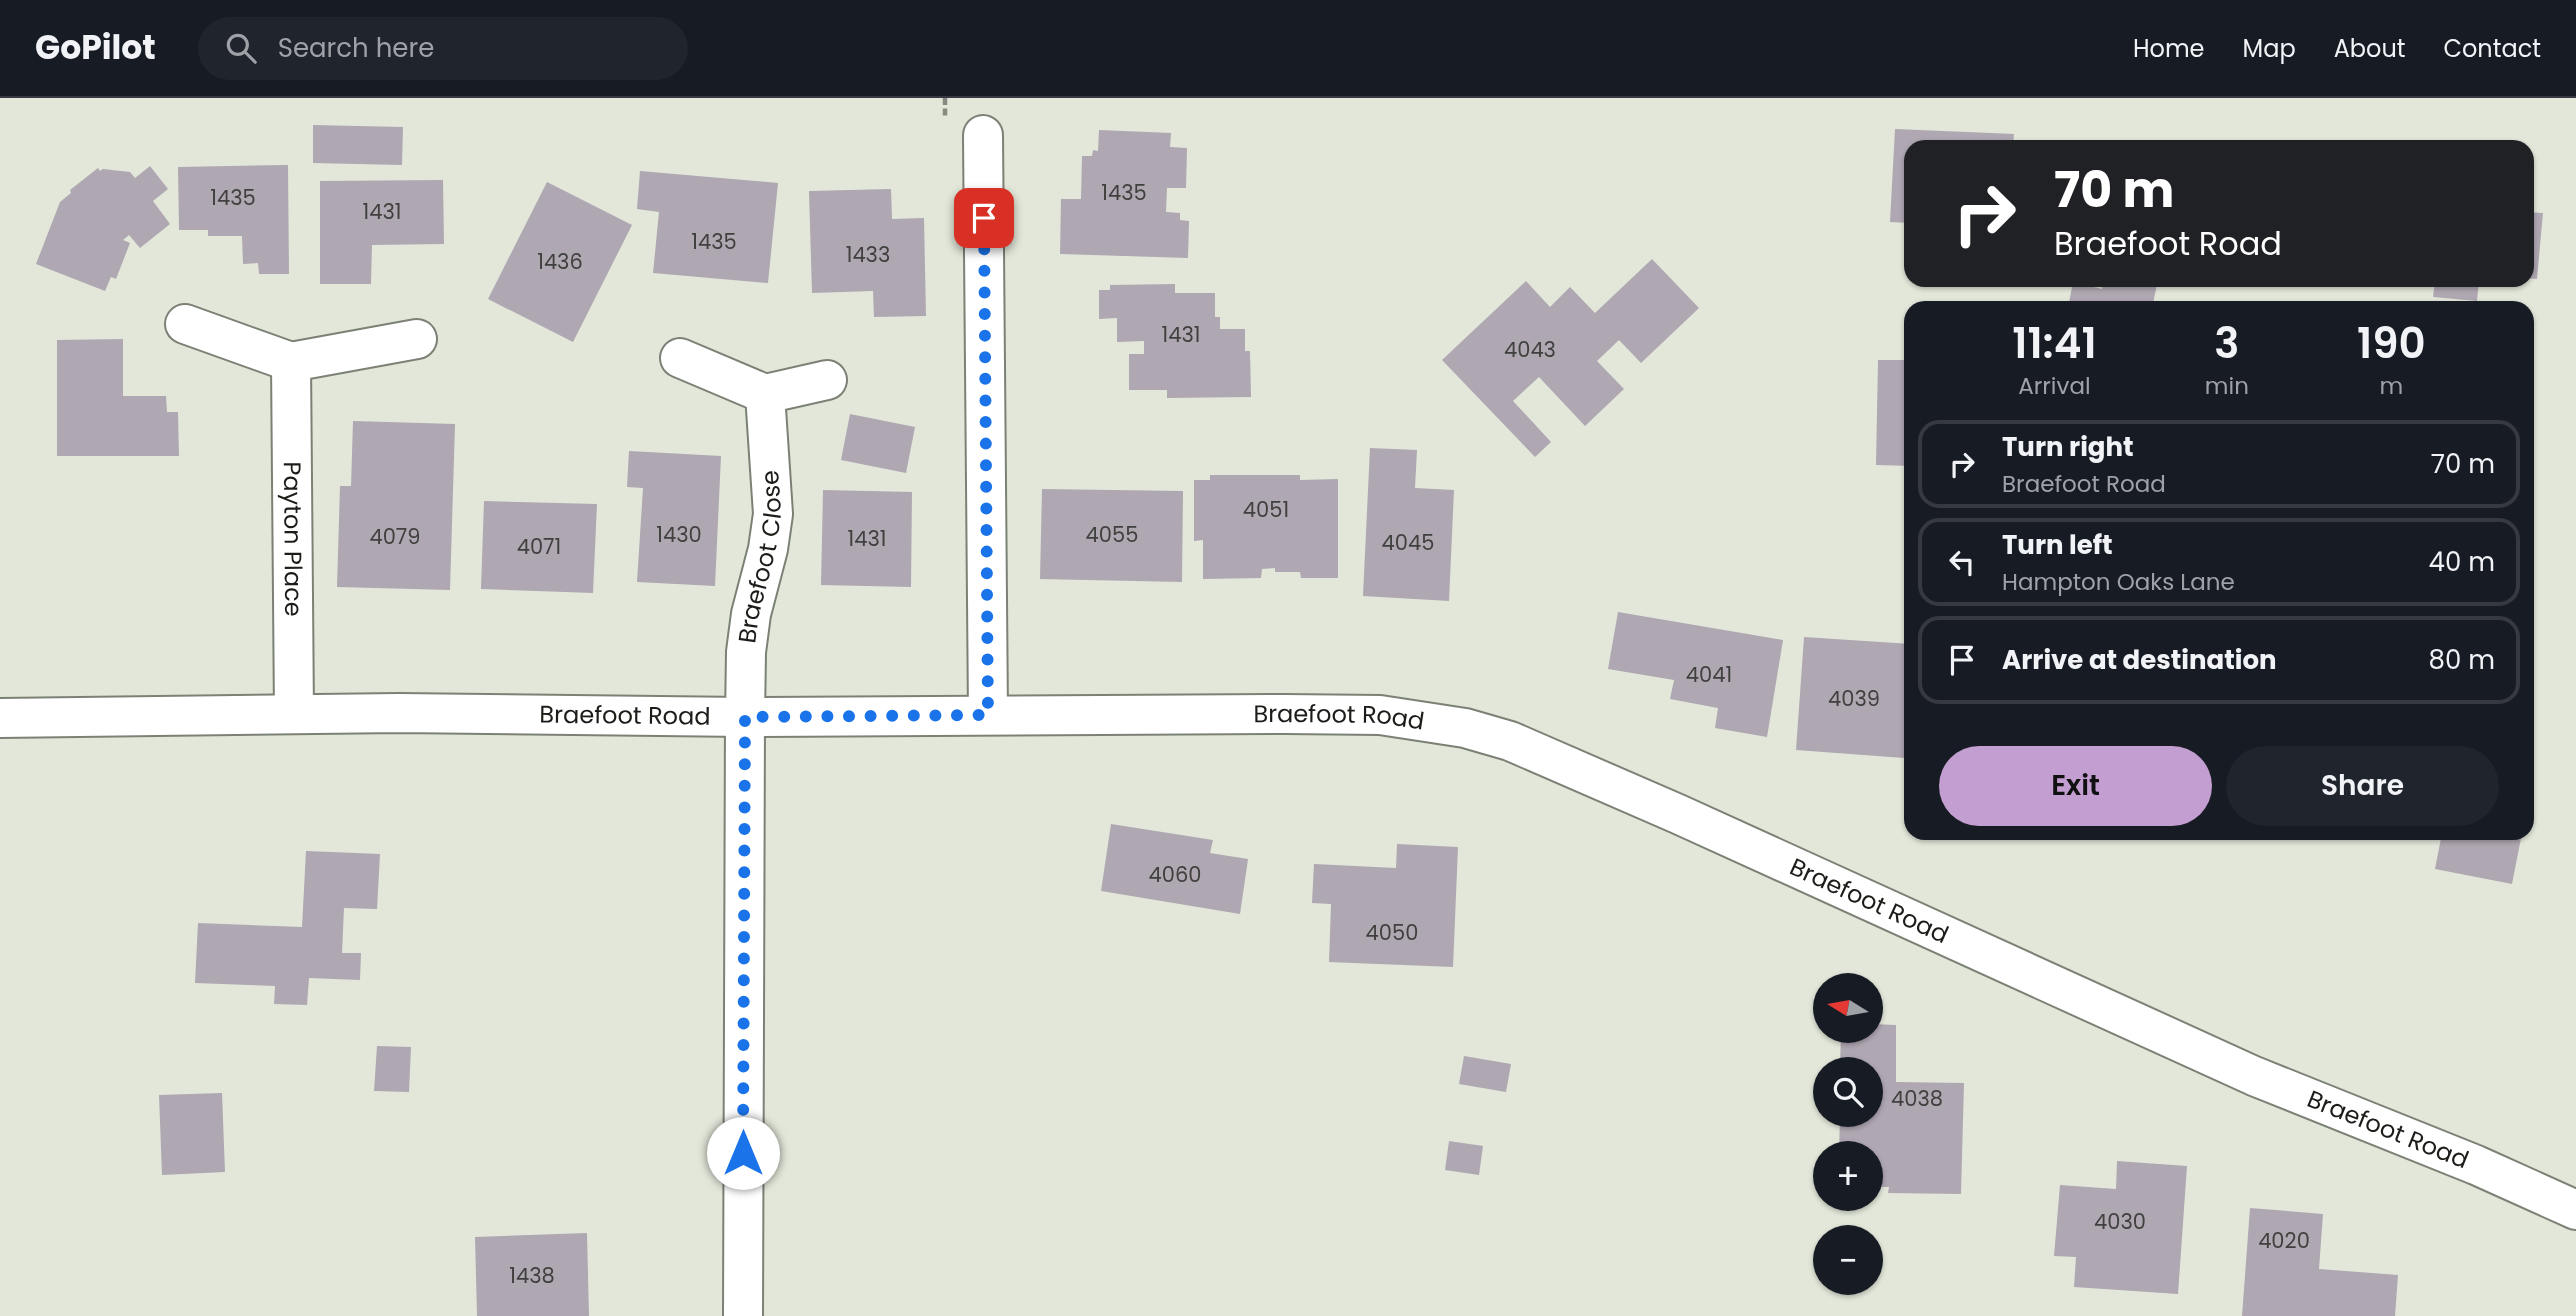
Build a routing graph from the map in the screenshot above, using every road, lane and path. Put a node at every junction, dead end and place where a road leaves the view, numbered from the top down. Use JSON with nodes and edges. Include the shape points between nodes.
{"nodes":[{"id":1,"x":983,"y":135,"type":"dead end"},
{"id":2,"x":185,"y":324,"type":"dead end"},
{"id":3,"x":417,"y":338,"type":"dead end"},
{"id":4,"x":680,"y":358,"type":"dead end"},
{"id":5,"x":291,"y":362,"type":"junction"},
{"id":6,"x":827,"y":380,"type":"dead end"},
{"id":7,"x":765,"y":394,"type":"junction"},
{"id":8,"x":294,"y":714,"type":"junction"},
{"id":9,"x":988,"y":715,"type":"junction"},
{"id":10,"x":745,"y":717,"type":"junction"},
{"id":11,"x":0,"y":718,"type":"edge"},
{"id":12,"x":2576,"y":1210,"type":"edge"},
{"id":13,"x":743,"y":1316,"type":"edge"}],
"edges":[{"from":1,"to":9,"type":"street"},
{"from":2,"to":5,"type":"street"},
{"from":3,"to":5,"type":"street"},
{"from":4,"to":7,"type":"street"},
{"from":5,"to":8,"type":"street","name":"Payton Place"},
{"from":6,"to":7,"type":"street"},
{"from":7,"to":10,"type":"street","name":"Braefoot Close","via":[[773,514],[751,614]]},
{"from":8,"to":10,"type":"street","name":"Braefoot Road"},
{"from":8,"to":11,"type":"street","name":"Braefoot Road"},
{"from":9,"to":10,"type":"street","name":"Braefoot Road"},
{"from":9,"to":12,"type":"street","name":"Braefoot Road","via":[[1380,715],[1465,728],[1510,741],[2254,1076]]},
{"from":10,"to":13,"type":"street","name":"Braefoot Close"}]}
